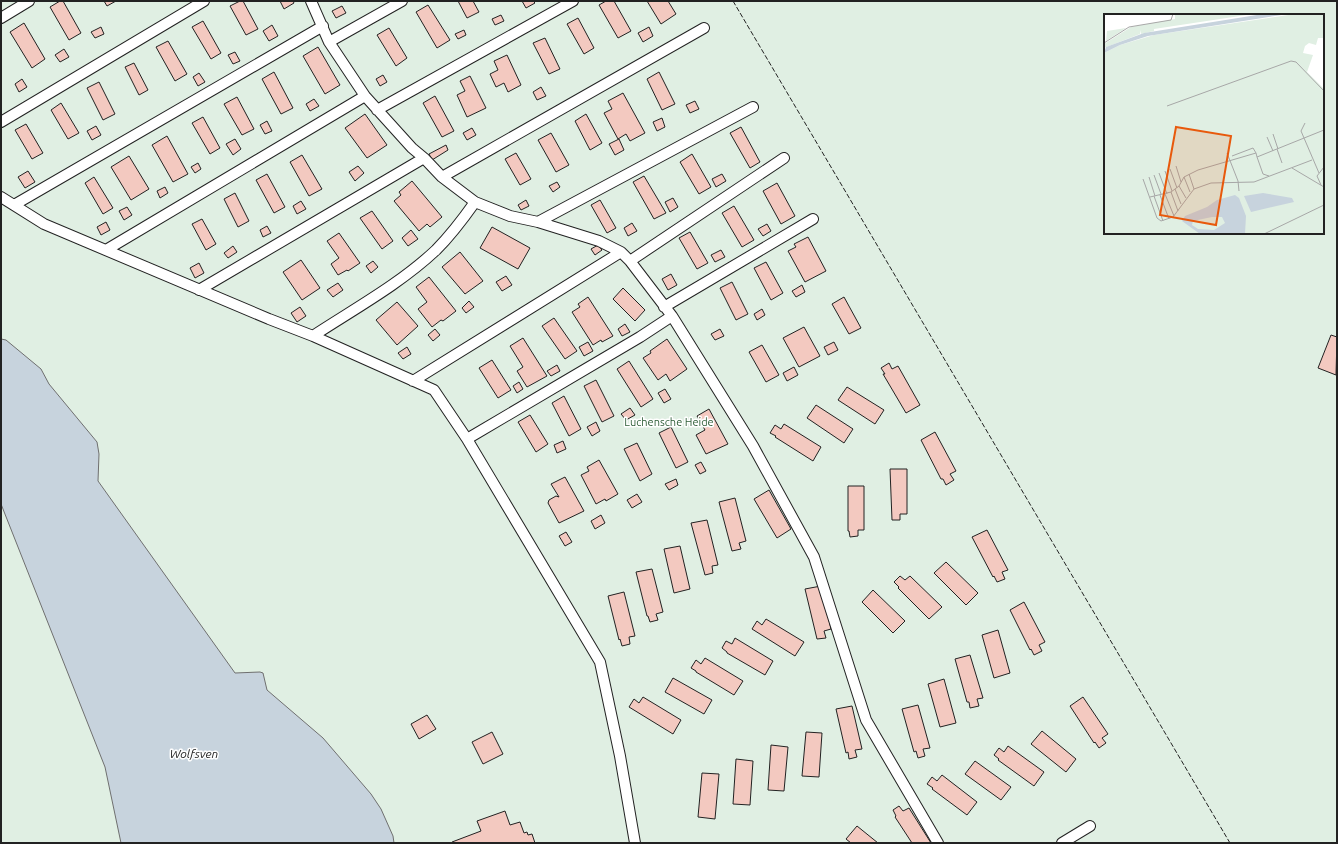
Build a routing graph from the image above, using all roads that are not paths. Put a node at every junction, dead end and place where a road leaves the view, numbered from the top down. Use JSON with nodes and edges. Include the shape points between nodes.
{"nodes":[{"id":1,"x":29,"y":1,"type":"edge"},
{"id":2,"x":204,"y":1,"type":"edge"},
{"id":3,"x":311,"y":1,"type":"edge"},
{"id":4,"x":402,"y":1,"type":"edge"},
{"id":5,"x":573,"y":1,"type":"edge"},
{"id":6,"x":1,"y":18,"type":"edge"},
{"id":7,"x":323,"y":26,"type":"junction"},
{"id":8,"x":704,"y":28,"type":"dead end"},
{"id":9,"x":330,"y":42,"type":"junction"},
{"id":10,"x":365,"y":96,"type":"junction"},
{"id":11,"x":753,"y":107,"type":"dead end"},
{"id":12,"x":377,"y":110,"type":"junction"},
{"id":13,"x":1,"y":122,"type":"edge"},
{"id":14,"x":424,"y":158,"type":"junction"},
{"id":15,"x":784,"y":158,"type":"dead end"},
{"id":16,"x":442,"y":177,"type":"junction"},
{"id":17,"x":1,"y":197,"type":"edge"},
{"id":18,"x":475,"y":202,"type":"junction"},
{"id":19,"x":14,"y":205,"type":"junction"},
{"id":20,"x":813,"y":219,"type":"dead end"},
{"id":21,"x":538,"y":222,"type":"junction"},
{"id":22,"x":106,"y":250,"type":"junction"},
{"id":23,"x":621,"y":252,"type":"junction"},
{"id":24,"x":630,"y":261,"type":"junction"},
{"id":25,"x":199,"y":290,"type":"junction"},
{"id":26,"x":664,"y":307,"type":"junction"},
{"id":27,"x":672,"y":316,"type":"junction"},
{"id":28,"x":313,"y":336,"type":"junction"},
{"id":29,"x":413,"y":381,"type":"junction"},
{"id":30,"x":467,"y":440,"type":"junction"},
{"id":31,"x":1090,"y":826,"type":"dead end"},
{"id":32,"x":635,"y":843,"type":"edge"},
{"id":33,"x":938,"y":843,"type":"edge"},
{"id":34,"x":1062,"y":843,"type":"edge"}],
"edges":[{"from":1,"to":6,"type":"lane"},
{"from":2,"to":13,"type":"lane"},
{"from":3,"to":7,"type":"lane"},
{"from":4,"to":9,"type":"lane"},
{"from":5,"to":12,"type":"lane"},
{"from":7,"to":9,"type":"lane"},
{"from":7,"to":19,"type":"lane"},
{"from":8,"to":16,"type":"lane"},
{"from":9,"to":10,"type":"lane"},
{"from":10,"to":12,"type":"lane"},
{"from":10,"to":22,"type":"lane"},
{"from":11,"to":21,"type":"lane"},
{"from":12,"to":14,"type":"lane"},
{"from":14,"to":16,"type":"lane"},
{"from":14,"to":25,"type":"lane"},
{"from":15,"to":24,"type":"lane"},
{"from":16,"to":18,"type":"lane"},
{"from":17,"to":19,"type":"lane"},
{"from":18,"to":21,"type":"lane","via":[[510,216]]},
{"from":18,"to":28,"type":"lane","via":[[436,250],[404,277]]},
{"from":19,"to":22,"type":"lane","via":[[44,224]]},
{"from":20,"to":26,"type":"lane"},
{"from":21,"to":23,"type":"lane","via":[[599,241]]},
{"from":22,"to":25,"type":"lane"},
{"from":23,"to":24,"type":"lane"},
{"from":23,"to":29,"type":"lane"},
{"from":24,"to":26,"type":"lane"},
{"from":25,"to":28,"type":"lane"},
{"from":26,"to":27,"type":"lane"},
{"from":27,"to":30,"type":"lane"},
{"from":27,"to":33,"type":"lane","via":[[753,446],[814,557],[866,720]]},
{"from":28,"to":29,"type":"lane"},
{"from":29,"to":30,"type":"lane","via":[[434,390]]},
{"from":30,"to":32,"type":"lane","via":[[600,662]]},
{"from":31,"to":34,"type":"lane"}]}
